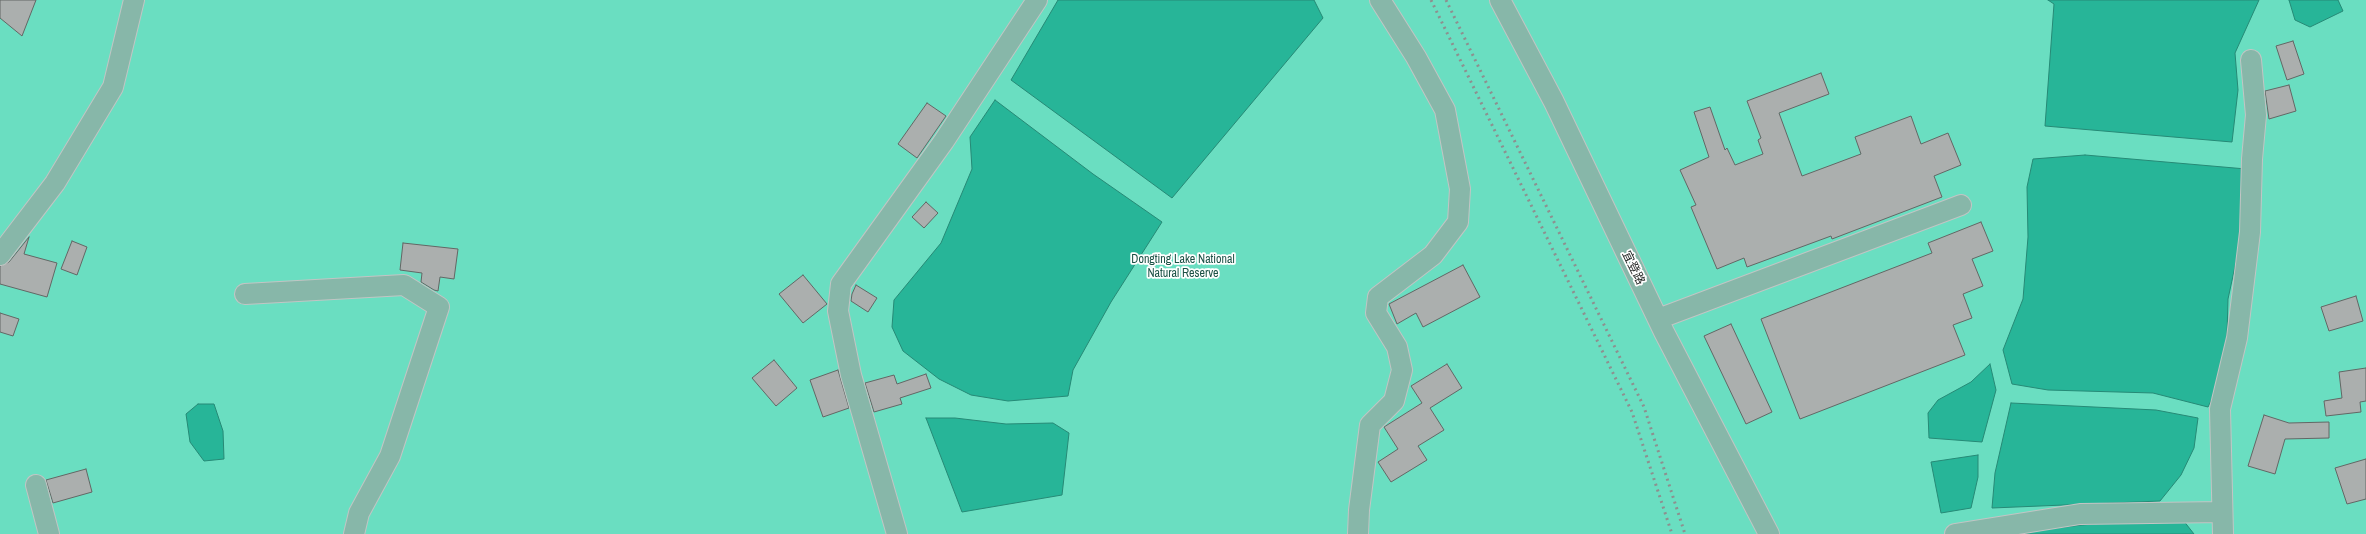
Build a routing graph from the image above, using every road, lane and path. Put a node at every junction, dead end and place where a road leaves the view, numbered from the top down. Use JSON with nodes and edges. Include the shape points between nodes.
{"nodes":[{"id":1,"x":134,"y":0,"type":"edge"},
{"id":2,"x":1037,"y":0,"type":"edge"},
{"id":3,"x":1380,"y":0,"type":"edge"},
{"id":4,"x":1500,"y":0,"type":"edge"},
{"id":5,"x":2251,"y":60,"type":"dead end"},
{"id":6,"x":1961,"y":205,"type":"dead end"},
{"id":7,"x":0,"y":255,"type":"edge"},
{"id":8,"x":245,"y":294,"type":"dead end"},
{"id":9,"x":1658,"y":319,"type":"junction"},
{"id":10,"x":36,"y":485,"type":"dead end"},
{"id":11,"x":2222,"y":512,"type":"junction"},
{"id":12,"x":49,"y":534,"type":"edge"},
{"id":13,"x":354,"y":534,"type":"edge"},
{"id":14,"x":897,"y":534,"type":"edge"},
{"id":15,"x":1358,"y":534,"type":"edge"},
{"id":16,"x":1769,"y":534,"type":"edge"},
{"id":17,"x":1955,"y":534,"type":"edge"},
{"id":18,"x":2223,"y":534,"type":"edge"}],
"edges":[{"from":1,"to":7,"type":"street","via":[[113,87],[55,183]]},
{"from":2,"to":14,"type":"street","via":[[944,141],[841,284],[838,311],[851,375]]},
{"from":3,"to":15,"type":"street","via":[[1445,110],[1460,190],[1458,222],[1433,255],[1378,297],[1376,313],[1397,347],[1402,370],[1394,402],[1370,425]]},
{"from":4,"to":9,"type":"street","name":"宜登路","via":[[1554,102]]},
{"from":5,"to":11,"type":"street","via":[[2256,115],[2250,232],[2237,338],[2220,409]]},
{"from":6,"to":9,"type":"street"},
{"from":8,"to":13,"type":"street","via":[[404,285],[439,307],[390,456],[359,513]]},
{"from":9,"to":16,"type":"street","name":"宜登路"},
{"from":10,"to":12,"type":"street"},
{"from":11,"to":17,"type":"street","via":[[2080,514]]},
{"from":11,"to":18,"type":"street"}]}
